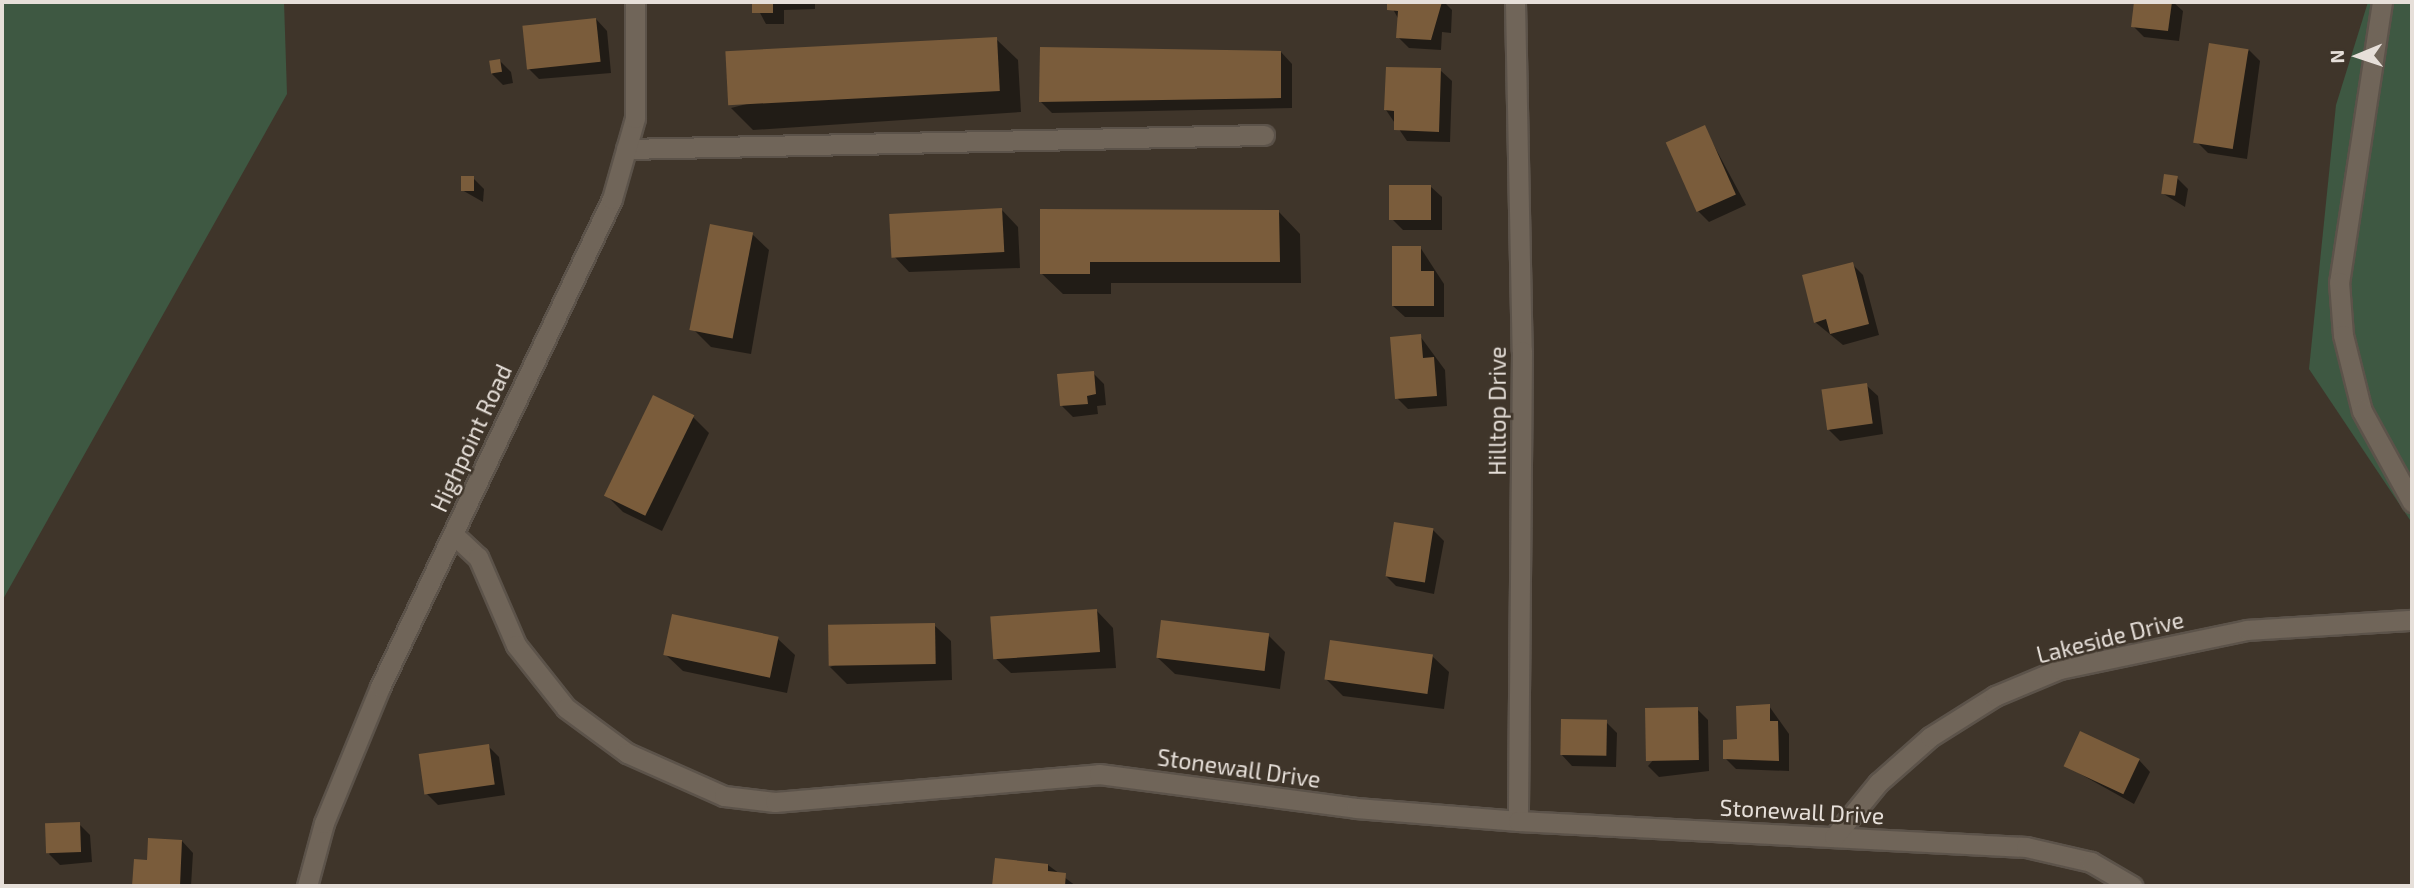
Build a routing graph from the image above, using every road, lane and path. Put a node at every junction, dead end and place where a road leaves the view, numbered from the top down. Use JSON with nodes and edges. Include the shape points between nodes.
{"nodes":[{"id":1,"x":635,"y":2,"type":"edge"},
{"id":2,"x":1515,"y":2,"type":"edge"},
{"id":3,"x":2382,"y":2,"type":"edge"},
{"id":4,"x":1264,"y":135,"type":"dead end"},
{"id":5,"x":626,"y":149,"type":"junction"},
{"id":6,"x":2412,"y":502,"type":"edge"},
{"id":7,"x":453,"y":534,"type":"junction"},
{"id":8,"x":2412,"y":620,"type":"edge"},
{"id":9,"x":1518,"y":821,"type":"junction"},
{"id":10,"x":1834,"y":837,"type":"junction"},
{"id":11,"x":307,"y":886,"type":"edge"},
{"id":12,"x":2132,"y":886,"type":"edge"}],
"edges":[{"from":1,"to":5,"type":"street","name":"Highpoint Road","via":[[635,118]]},
{"from":2,"to":9,"type":"street","name":"Hilltop Drive","via":[[1522,351]]},
{"from":3,"to":6,"type":"street","via":[[2339,282],[2343,335],[2362,411]]},
{"from":4,"to":5,"type":"street"},
{"from":5,"to":7,"type":"street","name":"Highpoint Road","via":[[612,199]]},
{"from":7,"to":9,"type":"street","name":"Stonewall Drive","via":[[478,557],[516,645],[566,708],[627,753],[724,796],[775,802],[1099,774],[1356,808]]},
{"from":7,"to":11,"type":"street","name":"Highpoint Road","via":[[375,700],[324,823]]},
{"from":8,"to":10,"type":"street","name":"Lakeside Drive","via":[[2247,631],[2060,669],[1995,696],[1930,737],[1878,783]]},
{"from":9,"to":10,"type":"street","name":"Stonewall Drive"},
{"from":10,"to":12,"type":"street","name":"Stonewall Drive","via":[[2026,847],[2091,862]]}]}
